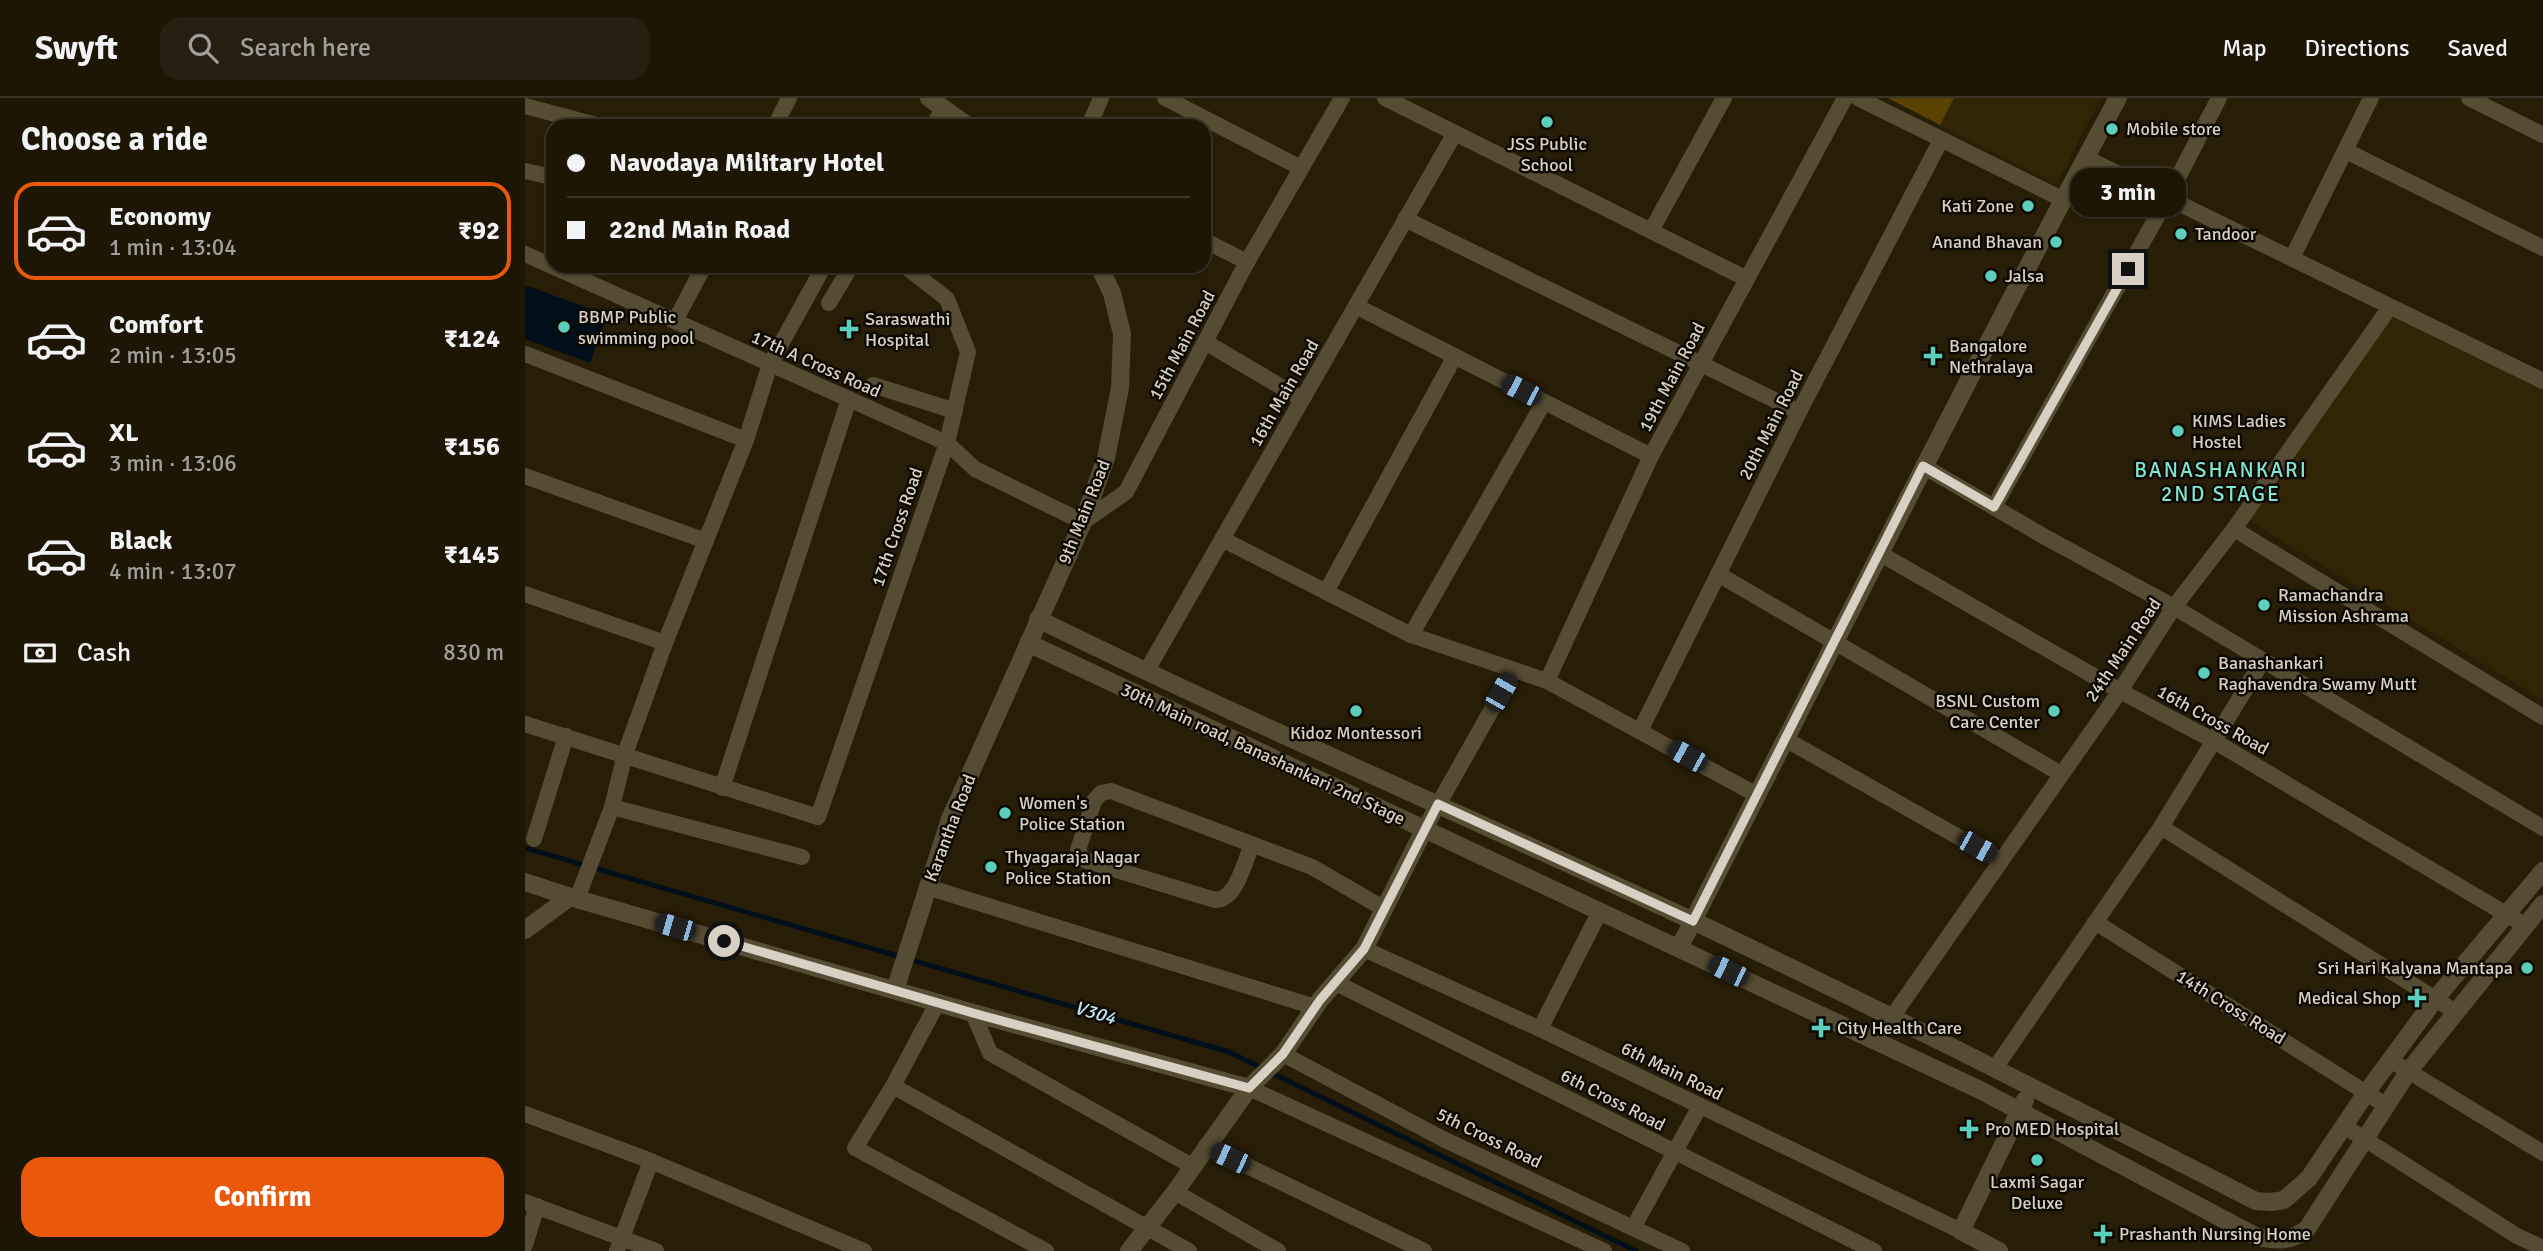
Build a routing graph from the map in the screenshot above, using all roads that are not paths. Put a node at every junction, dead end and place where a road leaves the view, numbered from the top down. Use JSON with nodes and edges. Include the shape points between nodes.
{"nodes":[{"id":1,"x":789,"y":98,"type":"edge"},
{"id":2,"x":1101,"y":98,"type":"edge"},
{"id":3,"x":1165,"y":98,"type":"edge"},
{"id":4,"x":1342,"y":98,"type":"edge"},
{"id":5,"x":1385,"y":98,"type":"edge"},
{"id":6,"x":1724,"y":98,"type":"edge"},
{"id":7,"x":1845,"y":98,"type":"edge"},
{"id":8,"x":1858,"y":98,"type":"edge"},
{"id":9,"x":2118,"y":98,"type":"edge"},
{"id":10,"x":2219,"y":98,"type":"edge"},
{"id":11,"x":2371,"y":98,"type":"edge"},
{"id":12,"x":2469,"y":98,"type":"edge"},
{"id":13,"x":1405,"y":102,"type":"edge"},
{"id":14,"x":936,"y":103,"type":"edge"},
{"id":15,"x":525,"y":106,"type":"edge"},
{"id":16,"x":574,"y":119,"type":"edge"},
{"id":17,"x":778,"y":119,"type":"edge"},
{"id":18,"x":958,"y":119,"type":"edge"},
{"id":19,"x":1092,"y":119,"type":"edge"},
{"id":20,"x":1206,"y":119,"type":"edge"},
{"id":21,"x":1211,"y":122,"type":"edge"},
{"id":22,"x":1455,"y":133,"type":"junction"},
{"id":23,"x":2543,"y":135,"type":"edge"},
{"id":24,"x":1941,"y":140,"type":"junction"},
{"id":25,"x":2346,"y":151,"type":"junction"},
{"id":26,"x":2086,"y":158,"type":"junction"},
{"id":27,"x":1301,"y":168,"type":"junction"},
{"id":28,"x":525,"y":171,"type":"edge"},
{"id":29,"x":546,"y":176,"type":"edge"},
{"id":30,"x":2168,"y":197,"type":"junction"},
{"id":31,"x":2062,"y":199,"type":"junction"},
{"id":32,"x":1405,"y":219,"type":"junction"},
{"id":33,"x":1651,"y":231,"type":"junction"},
{"id":34,"x":1211,"y":244,"type":"edge"},
{"id":35,"x":2543,"y":248,"type":"edge"},
{"id":36,"x":525,"y":254,"type":"edge"},
{"id":37,"x":2292,"y":258,"type":"junction"},
{"id":38,"x":546,"y":261,"type":"edge"},
{"id":39,"x":1247,"y":262,"type":"junction"},
{"id":40,"x":582,"y":273,"type":"edge"},
{"id":41,"x":699,"y":273,"type":"edge"},
{"id":42,"x":820,"y":273,"type":"edge"},
{"id":43,"x":847,"y":273,"type":"edge"},
{"id":44,"x":914,"y":273,"type":"edge"},
{"id":45,"x":1102,"y":273,"type":"edge"},
{"id":46,"x":1747,"y":279,"type":"junction"},
{"id":47,"x":829,"y":303,"type":"dead end"},
{"id":48,"x":1356,"y":306,"type":"junction"},
{"id":49,"x":2390,"y":307,"type":"junction"},
{"id":50,"x":675,"y":321,"type":"junction"},
{"id":51,"x":1205,"y":342,"type":"junction"},
{"id":52,"x":525,"y":354,"type":"edge"},
{"id":53,"x":1455,"y":356,"type":"junction"},
{"id":54,"x":770,"y":364,"type":"junction"},
{"id":55,"x":1699,"y":365,"type":"junction"},
{"id":56,"x":2543,"y":381,"type":"edge"},
{"id":57,"x":873,"y":385,"type":"dead end"},
{"id":58,"x":849,"y":399,"type":"junction"},
{"id":59,"x":1302,"y":400,"type":"junction"},
{"id":60,"x":1544,"y":402,"type":"junction"},
{"id":61,"x":955,"y":411,"type":"junction"},
{"id":62,"x":1799,"y":412,"type":"junction"},
{"id":63,"x":745,"y":440,"type":"junction"},
{"id":64,"x":947,"y":443,"type":"junction"},
{"id":65,"x":1651,"y":456,"type":"junction"},
{"id":66,"x":1923,"y":466,"type":"junction"},
{"id":67,"x":525,"y":476,"type":"edge"},
{"id":68,"x":1994,"y":507,"type":"junction"},
{"id":69,"x":1083,"y":522,"type":"junction"},
{"id":70,"x":2234,"y":529,"type":"junction"},
{"id":71,"x":1222,"y":539,"type":"junction"},
{"id":72,"x":706,"y":541,"type":"junction"},
{"id":73,"x":1879,"y":553,"type":"junction"},
{"id":74,"x":1718,"y":574,"type":"junction"},
{"id":75,"x":1326,"y":592,"type":"junction"},
{"id":76,"x":525,"y":594,"type":"edge"},
{"id":77,"x":2174,"y":607,"type":"junction"},
{"id":78,"x":1038,"y":620,"type":"junction"},
{"id":79,"x":1411,"y":635,"type":"junction"},
{"id":80,"x":1835,"y":640,"type":"junction"},
{"id":81,"x":665,"y":643,"type":"junction"},
{"id":82,"x":1028,"y":643,"type":"junction"},
{"id":83,"x":2262,"y":662,"type":"junction"},
{"id":84,"x":1015,"y":670,"type":"joint"},
{"id":85,"x":1514,"y":670,"type":"junction"},
{"id":86,"x":1146,"y":672,"type":"junction"},
{"id":87,"x":1547,"y":681,"type":"junction"},
{"id":88,"x":2120,"y":691,"type":"junction"},
{"id":89,"x":2543,"y":717,"type":"edge"},
{"id":90,"x":525,"y":724,"type":"edge"},
{"id":91,"x":1640,"y":731,"type":"junction"},
{"id":92,"x":566,"y":736,"type":"junction"},
{"id":93,"x":1785,"y":739,"type":"junction"},
{"id":94,"x":2214,"y":741,"type":"junction"},
{"id":95,"x":625,"y":754,"type":"junction"},
{"id":96,"x":2061,"y":774,"type":"junction"},
{"id":97,"x":722,"y":788,"type":"junction"},
{"id":98,"x":1756,"y":795,"type":"junction"},
{"id":99,"x":1438,"y":804,"type":"junction"},
{"id":100,"x":611,"y":807,"type":"junction"},
{"id":101,"x":2161,"y":827,"type":"junction"},
{"id":102,"x":1425,"y":828,"type":"junction"},
{"id":103,"x":2543,"y":828,"type":"edge"},
{"id":104,"x":534,"y":839,"type":"dead end"},
{"id":105,"x":1252,"y":844,"type":"junction"},
{"id":106,"x":802,"y":857,"type":"dead end"},
{"id":107,"x":2001,"y":861,"type":"junction"},
{"id":108,"x":2543,"y":871,"type":"edge"},
{"id":109,"x":525,"y":882,"type":"edge"},
{"id":110,"x":927,"y":887,"type":"junction"},
{"id":111,"x":2523,"y":895,"type":"junction"},
{"id":112,"x":573,"y":898,"type":"junction"},
{"id":113,"x":2542,"y":906,"type":"edge"},
{"id":114,"x":1383,"y":908,"type":"junction"},
{"id":115,"x":1600,"y":911,"type":"junction"},
{"id":116,"x":2506,"y":915,"type":"junction"},
{"id":117,"x":1693,"y":921,"type":"junction"},
{"id":118,"x":2095,"y":922,"type":"junction"},
{"id":119,"x":2526,"y":926,"type":"junction"},
{"id":120,"x":525,"y":930,"type":"edge"},
{"id":121,"x":1679,"y":948,"type":"junction"},
{"id":122,"x":1364,"y":949,"type":"junction"},
{"id":123,"x":1336,"y":983,"type":"junction"},
{"id":124,"x":895,"y":990,"type":"junction"},
{"id":125,"x":2436,"y":998,"type":"junction"},
{"id":126,"x":938,"y":1002,"type":"junction"},
{"id":127,"x":1315,"y":1007,"type":"junction"},
{"id":128,"x":2456,"y":1012,"type":"junction"},
{"id":129,"x":973,"y":1013,"type":"junction"},
{"id":130,"x":1892,"y":1017,"type":"junction"},
{"id":131,"x":1540,"y":1029,"type":"junction"},
{"id":132,"x":2390,"y":1060,"type":"junction"},
{"id":133,"x":1995,"y":1068,"type":"junction"},
{"id":134,"x":1266,"y":1071,"type":"junction"},
{"id":135,"x":2408,"y":1072,"type":"junction"},
{"id":136,"x":893,"y":1086,"type":"junction"},
{"id":137,"x":2032,"y":1087,"type":"junction"},
{"id":138,"x":2366,"y":1093,"type":"junction"},
{"id":139,"x":1700,"y":1105,"type":"junction"},
{"id":140,"x":2387,"y":1106,"type":"junction"},
{"id":141,"x":2020,"y":1110,"type":"junction"},
{"id":142,"x":525,"y":1114,"type":"edge"},
{"id":143,"x":2344,"y":1126,"type":"junction"},
{"id":144,"x":2366,"y":1140,"type":"junction"},
{"id":145,"x":1206,"y":1146,"type":"junction"},
{"id":146,"x":1675,"y":1152,"type":"junction"},
{"id":147,"x":2543,"y":1153,"type":"edge"},
{"id":148,"x":651,"y":1161,"type":"junction"},
{"id":149,"x":1192,"y":1166,"type":"junction"},
{"id":150,"x":1175,"y":1192,"type":"junction"},
{"id":151,"x":531,"y":1204,"type":"edge"},
{"id":152,"x":1147,"y":1227,"type":"junction"},
{"id":153,"x":1633,"y":1228,"type":"junction"},
{"id":154,"x":1961,"y":1231,"type":"junction"},
{"id":155,"x":619,"y":1244,"type":"edge"},
{"id":156,"x":2514,"y":1244,"type":"edge"},
{"id":157,"x":525,"y":1245,"type":"edge"},
{"id":158,"x":2543,"y":1248,"type":"edge"},
{"id":159,"x":656,"y":1251,"type":"edge"},
{"id":160,"x":864,"y":1251,"type":"edge"},
{"id":161,"x":1047,"y":1251,"type":"edge"},
{"id":162,"x":1129,"y":1251,"type":"edge"},
{"id":163,"x":1189,"y":1251,"type":"edge"},
{"id":164,"x":1278,"y":1251,"type":"edge"},
{"id":165,"x":1424,"y":1251,"type":"edge"},
{"id":166,"x":1604,"y":1251,"type":"edge"},
{"id":167,"x":1682,"y":1251,"type":"edge"},
{"id":168,"x":1874,"y":1251,"type":"edge"},
{"id":169,"x":1999,"y":1251,"type":"edge"}],
"edges":[{"from":1,"to":17,"type":"street"},
{"from":2,"to":19,"type":"street"},
{"from":3,"to":20,"type":"street"},
{"from":4,"to":27,"type":"street","name":"15th Main Road"},
{"from":5,"to":13,"type":"street"},
{"from":6,"to":33,"type":"street"},
{"from":7,"to":46,"type":"street","name":"19th Main Road"},
{"from":8,"to":24,"type":"street"},
{"from":9,"to":26,"type":"main road"},
{"from":10,"to":30,"type":"street"},
{"from":11,"to":25,"type":"street"},
{"from":12,"to":23,"type":"street"},
{"from":13,"to":22,"type":"street"},
{"from":14,"to":18,"type":"main road"},
{"from":15,"to":16,"type":"street"},
{"from":21,"to":27,"type":"street"},
{"from":22,"to":32,"type":"street","name":"16th Main Road"},
{"from":22,"to":33,"type":"street"},
{"from":24,"to":31,"type":"street"},
{"from":24,"to":62,"type":"street","name":"20th Main Road"},
{"from":25,"to":35,"type":"street"},
{"from":25,"to":37,"type":"street"},
{"from":26,"to":30,"type":"street"},
{"from":26,"to":31,"type":"main road"},
{"from":27,"to":39,"type":"street","name":"15th Main Road"},
{"from":28,"to":29,"type":"street"},
{"from":30,"to":37,"type":"street"},
{"from":30,"to":68,"type":"street"},
{"from":31,"to":66,"type":"main road"},
{"from":32,"to":48,"type":"street","name":"16th Main Road"},
{"from":32,"to":55,"type":"street"},
{"from":33,"to":46,"type":"street"},
{"from":34,"to":39,"type":"street"},
{"from":36,"to":38,"type":"street","name":"17th A Cross Road"},
{"from":37,"to":49,"type":"street"},
{"from":39,"to":51,"type":"street","name":"15th Main Road"},
{"from":40,"to":50,"type":"street","name":"17th A Cross Road"},
{"from":41,"to":50,"type":"street"},
{"from":42,"to":54,"type":"street"},
{"from":43,"to":47,"type":"street"},
{"from":44,"to":61,"type":"street","name":"17th Cross Road","via":[[947,299],[968,352]]},
{"from":45,"to":69,"type":"main road","name":"9th Main Road","via":[[1122,334],[1119,388],[1107,458]]},
{"from":46,"to":55,"type":"street","name":"19th Main Road"},
{"from":48,"to":53,"type":"street"},
{"from":48,"to":59,"type":"street","name":"16th Main Road"},
{"from":49,"to":56,"type":"street"},
{"from":49,"to":70,"type":"street","name":"24th Main Road"},
{"from":50,"to":54,"type":"street","name":"17th A Cross Road"},
{"from":51,"to":59,"type":"street"},
{"from":51,"to":69,"type":"street","name":"15th Main Road","via":[[1126,492]]},
{"from":52,"to":63,"type":"street"},
{"from":53,"to":60,"type":"street"},
{"from":53,"to":75,"type":"street"},
{"from":54,"to":58,"type":"street","name":"17th A Cross Road"},
{"from":54,"to":63,"type":"street"},
{"from":55,"to":62,"type":"street"},
{"from":55,"to":65,"type":"street","name":"19th Main Road"},
{"from":57,"to":61,"type":"street"},
{"from":58,"to":64,"type":"street","name":"17th A Cross Road"},
{"from":58,"to":97,"type":"street"},
{"from":59,"to":71,"type":"street","name":"16th Main Road"},
{"from":60,"to":65,"type":"street"},
{"from":60,"to":79,"type":"street"},
{"from":61,"to":64,"type":"street","name":"17th Cross Road"},
{"from":62,"to":74,"type":"street","name":"20th Main Road"},
{"from":63,"to":72,"type":"street"},
{"from":64,"to":69,"type":"street","name":"17th A Cross Road","via":[[975,469]]},
{"from":64,"to":97,"type":"street","name":"17th Cross Road","via":[[818,817]]},
{"from":65,"to":87,"type":"street","name":"19th Main Road"},
{"from":66,"to":68,"type":"street"},
{"from":66,"to":73,"type":"main road"},
{"from":67,"to":72,"type":"street"},
{"from":68,"to":77,"type":"street"},
{"from":69,"to":78,"type":"main road","name":"9th Main Road"},
{"from":70,"to":77,"type":"street","name":"24th Main Road"},
{"from":70,"to":89,"type":"street"},
{"from":71,"to":75,"type":"street"},
{"from":71,"to":86,"type":"street","name":"16th Main Road"},
{"from":72,"to":81,"type":"street"},
{"from":73,"to":80,"type":"main road"},
{"from":73,"to":88,"type":"street","name":"16th Cross Road"},
{"from":74,"to":80,"type":"street"},
{"from":74,"to":91,"type":"street","name":"20th Main Road"},
{"from":75,"to":79,"type":"street"},
{"from":76,"to":81,"type":"street"},
{"from":77,"to":83,"type":"street"},
{"from":77,"to":88,"type":"street","name":"24th Main Road"},
{"from":78,"to":82,"type":"main road","name":"9th Main Road"},
{"from":78,"to":86,"type":"main road","name":"30th Main road, Banashankari 2nd Stage"},
{"from":79,"to":85,"type":"street"},
{"from":80,"to":93,"type":"main road"},
{"from":80,"to":96,"type":"street"},
{"from":81,"to":95,"type":"street"},
{"from":82,"to":84,"type":"main road","name":"9th Main Road"},
{"from":82,"to":102,"type":"main road","name":"30th Main road, Banashankari 2nd Stage"},
{"from":83,"to":94,"type":"street"},
{"from":83,"to":103,"type":"street"},
{"from":84,"to":110,"type":"main road","name":"Karantha Road","via":[[950,819]]},
{"from":85,"to":87,"type":"street"},
{"from":85,"to":99,"type":"street"},
{"from":86,"to":99,"type":"main road","name":"30th Main road, Banashankari 2nd Stage"},
{"from":87,"to":91,"type":"street"},
{"from":88,"to":94,"type":"street","name":"16th Cross Road"},
{"from":88,"to":96,"type":"street","name":"24th Main Road"},
{"from":90,"to":92,"type":"street"},
{"from":91,"to":98,"type":"street"},
{"from":92,"to":95,"type":"street"},
{"from":92,"to":104,"type":"street"},
{"from":93,"to":98,"type":"main road"},
{"from":93,"to":107,"type":"street"},
{"from":94,"to":101,"type":"street"},
{"from":94,"to":116,"type":"street","name":"16th Cross Road"},
{"from":95,"to":97,"type":"street"},
{"from":95,"to":100,"type":"street"},
{"from":96,"to":107,"type":"street","name":"24th Main Road"},
{"from":98,"to":117,"type":"main road"},
{"from":99,"to":102,"type":"street"},
{"from":99,"to":117,"type":"main road","name":"30th Main road, Banashankari 2nd Stage"},
{"from":100,"to":106,"type":"street"},
{"from":100,"to":112,"type":"street"},
{"from":101,"to":118,"type":"street"},
{"from":101,"to":125,"type":"street"},
{"from":102,"to":114,"type":"main road"},
{"from":102,"to":115,"type":"main road","name":"30th Main road, Banashankari 2nd Stage"},
{"from":105,"to":105,"type":"street","via":[[1111,791],[1094,801],[1078,850],[1084,860],[1223,900],[1231,894]]},
{"from":105,"to":114,"type":"street","via":[[1312,867]]},
{"from":107,"to":130,"type":"street","name":"24th Main Road"},
{"from":108,"to":111,"type":"main road","name":"30th Main road, Banashankari 2nd Stage"},
{"from":109,"to":112,"type":"main road"},
{"from":110,"to":124,"type":"main road","name":"Karantha Road"},
{"from":110,"to":127,"type":"street"},
{"from":111,"to":113,"type":"street"},
{"from":111,"to":116,"type":"main road","name":"30th Main road, Banashankari 2nd Stage"},
{"from":112,"to":120,"type":"main road"},
{"from":112,"to":124,"type":"main road"},
{"from":113,"to":119,"type":"main road","name":"30th Main road, Banashankari 2nd Stage"},
{"from":114,"to":122,"type":"main road"},
{"from":115,"to":121,"type":"main road","name":"30th Main road, Banashankari 2nd Stage"},
{"from":115,"to":131,"type":"street"},
{"from":116,"to":119,"type":"street","name":"16th Cross Road"},
{"from":116,"to":125,"type":"main road","name":"30th Main road, Banashankari 2nd Stage"},
{"from":117,"to":121,"type":"main road"},
{"from":117,"to":130,"type":"main road","name":"30th Main road, Banashankari 2nd Stage"},
{"from":118,"to":133,"type":"street"},
{"from":118,"to":138,"type":"street","name":"14th Cross Road"},
{"from":119,"to":128,"type":"main road","name":"30th Main road, Banashankari 2nd Stage"},
{"from":121,"to":141,"type":"main road","name":"30th Main road, Banashankari 2nd Stage"},
{"from":122,"to":123,"type":"main road"},
{"from":122,"to":131,"type":"street","name":"6th Main Road"},
{"from":123,"to":127,"type":"main road"},
{"from":123,"to":146,"type":"street","name":"6th Cross Road"},
{"from":124,"to":126,"type":"main road"},
{"from":125,"to":128,"type":"street"},
{"from":125,"to":132,"type":"main road","name":"30th Main road, Banashankari 2nd Stage"},
{"from":126,"to":129,"type":"main road"},
{"from":126,"to":136,"type":"street"},
{"from":127,"to":134,"type":"main road"},
{"from":128,"to":135,"type":"main road","name":"30th Main road, Banashankari 2nd Stage"},
{"from":129,"to":134,"type":"main road"},
{"from":129,"to":149,"type":"street","via":[[990,1053]]},
{"from":130,"to":133,"type":"main road","name":"30th Main road, Banashankari 2nd Stage"},
{"from":131,"to":139,"type":"street","name":"6th Main Road"},
{"from":132,"to":135,"type":"street"},
{"from":132,"to":138,"type":"main road","name":"30th Main road, Banashankari 2nd Stage"},
{"from":133,"to":137,"type":"main road","name":"30th Main road, Banashankari 2nd Stage"},
{"from":134,"to":145,"type":"main road"},
{"from":134,"to":153,"type":"street","name":"5th Cross Road","via":[[1443,1139]]},
{"from":134,"to":166,"type":"street"},
{"from":135,"to":140,"type":"main road","name":"30th Main road, Banashankari 2nd Stage"},
{"from":135,"to":147,"type":"street"},
{"from":136,"to":152,"type":"street"},
{"from":136,"to":161,"type":"street","via":[[855,1148]]},
{"from":137,"to":141,"type":"main road"},
{"from":137,"to":143,"type":"main road","name":"30th Main road, Banashankari 2nd Stage","via":[[2256,1201],[2284,1200],[2292,1194],[2309,1178]]},
{"from":138,"to":140,"type":"street","name":"14th Cross Road"},
{"from":138,"to":143,"type":"main road","name":"30th Main road, Banashankari 2nd Stage"},
{"from":139,"to":146,"type":"street"},
{"from":139,"to":154,"type":"street","name":"6th Main Road"},
{"from":140,"to":144,"type":"main road","name":"30th Main road, Banashankari 2nd Stage"},
{"from":141,"to":144,"type":"main road","name":"30th Main road, Banashankari 2nd Stage","via":[[2257,1237],[2279,1242],[2304,1240]]},
{"from":141,"to":154,"type":"main road"},
{"from":142,"to":148,"type":"street"},
{"from":143,"to":144,"type":"street"},
{"from":144,"to":156,"type":"street"},
{"from":145,"to":149,"type":"main road"},
{"from":145,"to":165,"type":"street"},
{"from":146,"to":153,"type":"street"},
{"from":146,"to":168,"type":"street","name":"6th Cross Road"},
{"from":148,"to":155,"type":"street"},
{"from":148,"to":160,"type":"street"},
{"from":149,"to":150,"type":"main road"},
{"from":150,"to":152,"type":"main road"},
{"from":150,"to":164,"type":"street"},
{"from":151,"to":155,"type":"street"},
{"from":151,"to":157,"type":"street"},
{"from":152,"to":162,"type":"main road"},
{"from":152,"to":163,"type":"street"},
{"from":153,"to":167,"type":"street","name":"5th Cross Road"},
{"from":154,"to":169,"type":"main road"},
{"from":155,"to":159,"type":"street"},
{"from":156,"to":158,"type":"street"}]}
